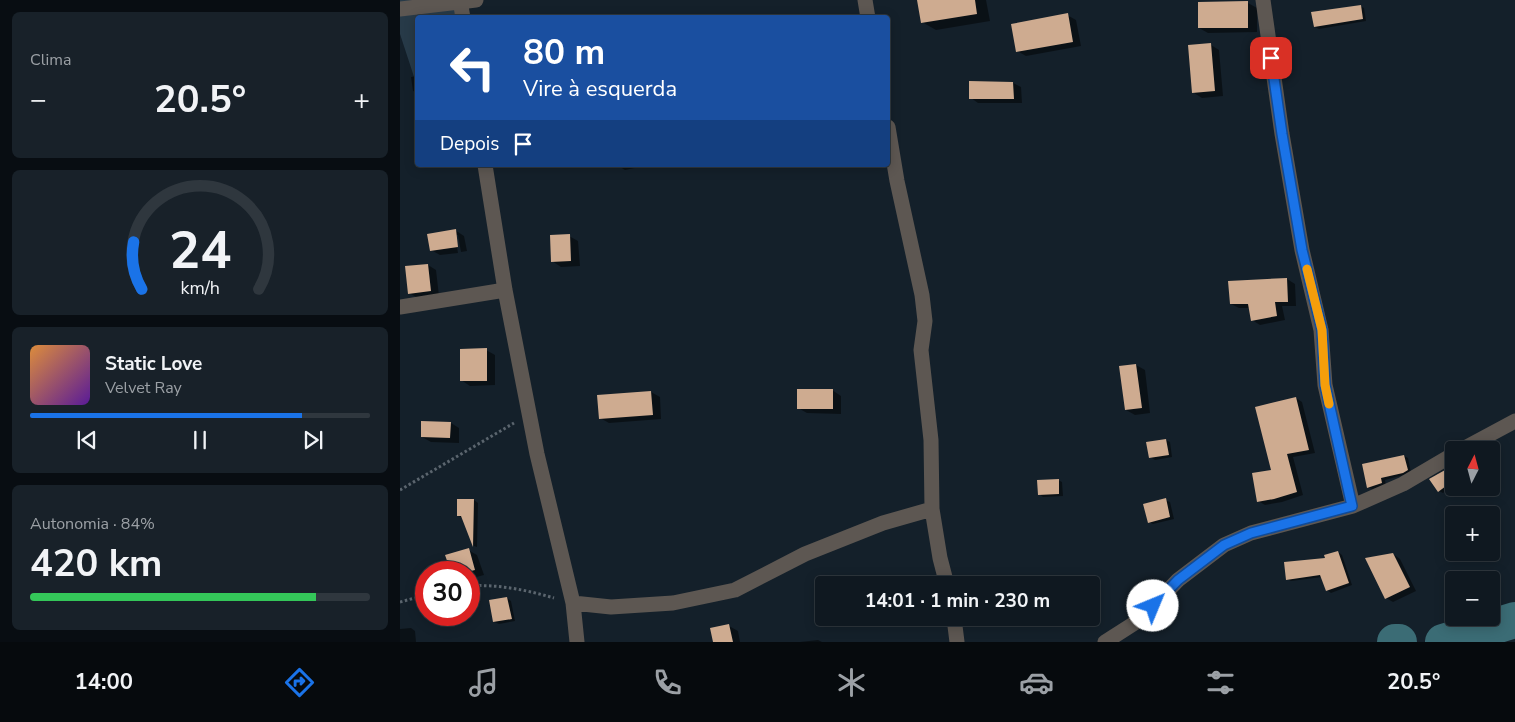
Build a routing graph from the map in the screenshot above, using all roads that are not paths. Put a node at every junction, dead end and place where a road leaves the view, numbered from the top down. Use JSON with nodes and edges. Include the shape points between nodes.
{"nodes":[{"id":1,"x":476,"y":0,"type":"edge"},
{"id":2,"x":865,"y":0,"type":"edge"},
{"id":3,"x":1264,"y":0,"type":"edge"},
{"id":4,"x":460,"y":1,"type":"edge"},
{"id":5,"x":400,"y":9,"type":"edge"},
{"id":6,"x":462,"y":15,"type":"edge"},
{"id":7,"x":868,"y":15,"type":"edge"},
{"id":8,"x":890,"y":139,"type":"edge"},
{"id":9,"x":486,"y":167,"type":"edge"},
{"id":10,"x":505,"y":290,"type":"junction"},
{"id":11,"x":400,"y":307,"type":"edge"},
{"id":12,"x":1515,"y":420,"type":"edge"},
{"id":13,"x":1477,"y":441,"type":"edge"},
{"id":14,"x":1445,"y":459,"type":"edge"},
{"id":15,"x":1352,"y":506,"type":"junction"},
{"id":16,"x":932,"y":509,"type":"junction"},
{"id":17,"x":945,"y":576,"type":"edge"},
{"id":18,"x":573,"y":604,"type":"junction"},
{"id":19,"x":955,"y":626,"type":"edge"},
{"id":20,"x":578,"y":642,"type":"edge"},
{"id":21,"x":957,"y":642,"type":"edge"},
{"id":22,"x":1105,"y":642,"type":"edge"}],
"edges":[{"from":1,"to":4,"type":"street"},
{"from":2,"to":7,"type":"street"},
{"from":3,"to":15,"type":"street","via":[[1300,241],[1322,330],[1325,385]]},
{"from":4,"to":5,"type":"street"},
{"from":4,"to":6,"type":"street"},
{"from":8,"to":16,"type":"street","via":[[924,312],[922,350],[932,440]]},
{"from":9,"to":10,"type":"street"},
{"from":10,"to":11,"type":"street"},
{"from":10,"to":18,"type":"street","via":[[539,463]]},
{"from":12,"to":13,"type":"street"},
{"from":14,"to":15,"type":"street","via":[[1403,484]]},
{"from":15,"to":22,"type":"street","via":[[1251,533],[1224,545],[1178,580],[1141,619]]},
{"from":16,"to":17,"type":"street"},
{"from":16,"to":18,"type":"street","via":[[883,523],[804,554],[735,590],[673,603],[611,607]]},
{"from":18,"to":20,"type":"street"},
{"from":19,"to":21,"type":"street"}]}
